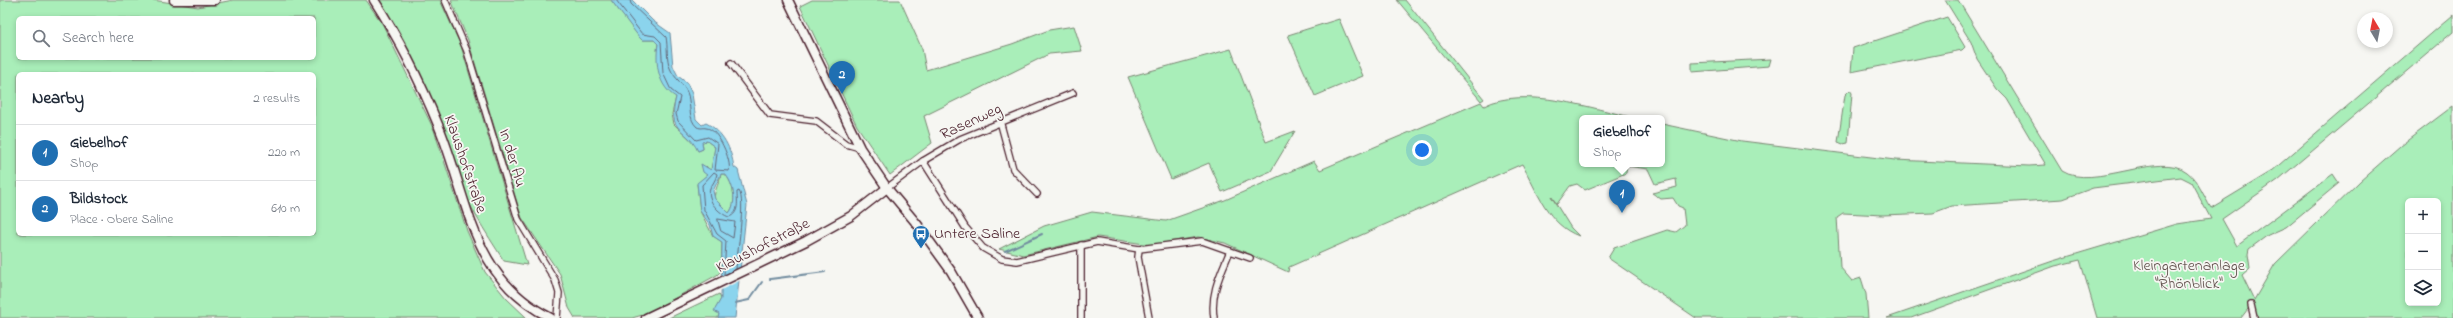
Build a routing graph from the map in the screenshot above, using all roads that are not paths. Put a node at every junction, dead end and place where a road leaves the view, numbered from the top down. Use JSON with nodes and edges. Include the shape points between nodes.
{"nodes":[{"id":1,"x":174,"y":0,"type":"edge"},
{"id":2,"x":214,"y":0,"type":"edge"},
{"id":3,"x":374,"y":0,"type":"edge"},
{"id":4,"x":445,"y":0,"type":"edge"},
{"id":5,"x":788,"y":0,"type":"edge"},
{"id":6,"x":731,"y":62,"type":"dead end"},
{"id":7,"x":1073,"y":93,"type":"dead end"},
{"id":8,"x":1000,"y":121,"type":"junction"},
{"id":9,"x":860,"y":148,"type":"junction"},
{"id":10,"x":923,"y":161,"type":"junction"},
{"id":11,"x":887,"y":188,"type":"junction"},
{"id":12,"x":1037,"y":194,"type":"dead end"},
{"id":13,"x":1081,"y":245,"type":"junction"},
{"id":14,"x":1139,"y":249,"type":"junction"},
{"id":15,"x":1230,"y":251,"type":"junction"},
{"id":16,"x":1250,"y":258,"type":"dead end"},
{"id":17,"x":2251,"y":305,"type":"dead end"},
{"id":18,"x":1080,"y":317,"type":"edge"},
{"id":19,"x":551,"y":318,"type":"edge"},
{"id":20,"x":557,"y":318,"type":"edge"},
{"id":21,"x":646,"y":318,"type":"edge"},
{"id":22,"x":978,"y":318,"type":"edge"},
{"id":23,"x":1149,"y":318,"type":"edge"},
{"id":24,"x":1214,"y":318,"type":"edge"},
{"id":25,"x":2254,"y":318,"type":"edge"}],
"edges":[{"from":1,"to":2,"type":"main road"},
{"from":3,"to":19,"type":"main road","name":"Klaushofstraße","via":[[408,61],[439,128],[473,229],[485,256],[515,296],[532,309]]},
{"from":4,"to":20,"type":"street","name":"In der Au","via":[[467,51],[518,219],[555,280],[559,293]]},
{"from":5,"to":9,"type":"main road"},
{"from":6,"to":9,"type":"street","via":[[770,115],[816,121],[846,144]]},
{"from":7,"to":8,"type":"street","name":"Rasenweg"},
{"from":8,"to":10,"type":"street","name":"Rasenweg","via":[[960,139]]},
{"from":8,"to":12,"type":"street","via":[[1013,169]]},
{"from":9,"to":11,"type":"main road"},
{"from":10,"to":11,"type":"street","name":"Rasenweg"},
{"from":10,"to":13,"type":"street","via":[[965,227],[983,248],[1002,259],[1017,261]]},
{"from":11,"to":21,"type":"main road","name":"Klaushofstraße","via":[[851,216],[770,260]]},
{"from":11,"to":22,"type":"main road","via":[[951,271]]},
{"from":13,"to":14,"type":"street","via":[[1096,242]]},
{"from":13,"to":18,"type":"street"},
{"from":14,"to":15,"type":"street","via":[[1202,241]]},
{"from":14,"to":23,"type":"street","via":[[1138,257]]},
{"from":15,"to":16,"type":"street"},
{"from":15,"to":24,"type":"street","via":[[1214,292]]},
{"from":17,"to":25,"type":"street"}]}
